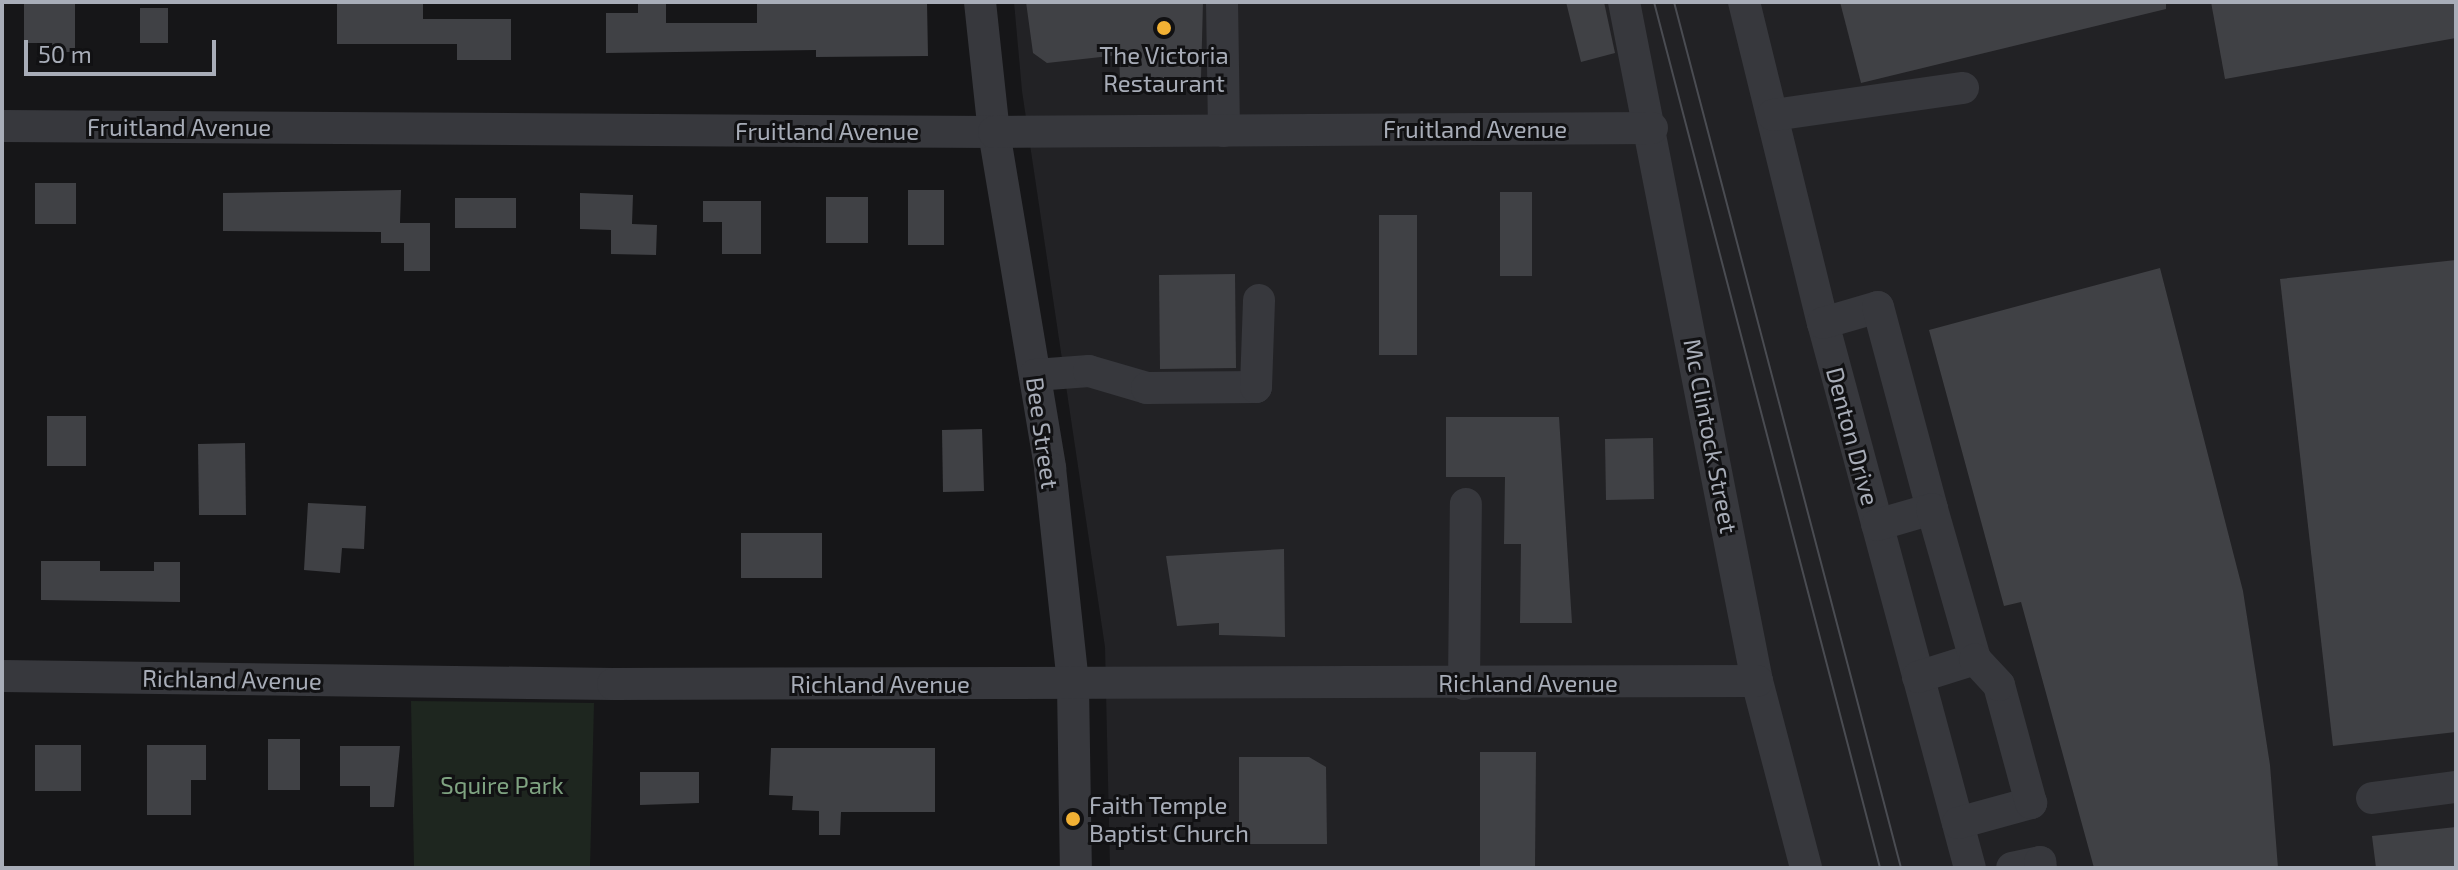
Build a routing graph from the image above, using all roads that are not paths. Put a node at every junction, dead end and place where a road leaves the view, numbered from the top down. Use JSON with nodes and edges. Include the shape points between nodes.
{"nodes":[{"id":1,"x":980,"y":2,"type":"edge"},
{"id":2,"x":1222,"y":2,"type":"edge"},
{"id":3,"x":1624,"y":2,"type":"edge"},
{"id":4,"x":1744,"y":2,"type":"edge"},
{"id":5,"x":1963,"y":88,"type":"dead end"},
{"id":6,"x":1773,"y":115,"type":"junction"},
{"id":7,"x":2,"y":126,"type":"edge"},
{"id":8,"x":1652,"y":128,"type":"junction"},
{"id":9,"x":1224,"y":131,"type":"junction"},
{"id":10,"x":994,"y":132,"type":"junction"},
{"id":11,"x":1259,"y":300,"type":"dead end"},
{"id":12,"x":1823,"y":323,"type":"junction"},
{"id":13,"x":1035,"y":375,"type":"junction"},
{"id":14,"x":1466,"y":504,"type":"dead end"},
{"id":15,"x":1932,"y":509,"type":"junction"},
{"id":16,"x":1877,"y":525,"type":"junction"},
{"id":17,"x":1975,"y":659,"type":"junction"},
{"id":18,"x":2,"y":676,"type":"edge"},
{"id":19,"x":1918,"y":677,"type":"junction"},
{"id":20,"x":1757,"y":681,"type":"junction"},
{"id":21,"x":1464,"y":684,"type":"junction"},
{"id":22,"x":1073,"y":685,"type":"junction"},
{"id":23,"x":2456,"y":787,"type":"edge"},
{"id":24,"x":2372,"y":798,"type":"dead end"},
{"id":25,"x":1958,"y":823,"type":"junction"},
{"id":26,"x":1076,"y":868,"type":"edge"},
{"id":27,"x":1806,"y":868,"type":"edge"},
{"id":28,"x":1970,"y":868,"type":"edge"},
{"id":29,"x":2012,"y":868,"type":"edge"},
{"id":30,"x":2041,"y":868,"type":"edge"}],
"edges":[{"from":1,"to":10,"type":"street","name":"Bee Street"},
{"from":2,"to":9,"type":"street"},
{"from":3,"to":8,"type":"street","name":"Mc Clintock Street"},
{"from":4,"to":6,"type":"street","name":"Denton Drive"},
{"from":5,"to":6,"type":"street"},
{"from":6,"to":12,"type":"street","name":"Denton Drive"},
{"from":7,"to":10,"type":"street","name":"Fruitland Avenue"},
{"from":8,"to":9,"type":"street","name":"Fruitland Avenue"},
{"from":8,"to":20,"type":"street","name":"Mc Clintock Street"},
{"from":9,"to":10,"type":"street","name":"Fruitland Avenue"},
{"from":10,"to":13,"type":"street","name":"Bee Street"},
{"from":11,"to":13,"type":"street","via":[[1256,387],[1147,388],[1089,371]]},
{"from":12,"to":15,"type":"street","via":[[1878,307]]},
{"from":12,"to":16,"type":"street","name":"Denton Drive"},
{"from":13,"to":22,"type":"street","name":"Bee Street"},
{"from":14,"to":21,"type":"street"},
{"from":15,"to":16,"type":"street"},
{"from":15,"to":17,"type":"street"},
{"from":16,"to":19,"type":"street","name":"Denton Drive"},
{"from":17,"to":19,"type":"street"},
{"from":17,"to":25,"type":"street","via":[[1999,685],[2031,803]]},
{"from":18,"to":22,"type":"street","name":"Richland Avenue"},
{"from":19,"to":25,"type":"street","name":"Denton Drive"},
{"from":20,"to":21,"type":"street","name":"Richland Avenue"},
{"from":20,"to":27,"type":"street","name":"Mc Clintock Street"},
{"from":21,"to":22,"type":"street","name":"Richland Avenue"},
{"from":22,"to":26,"type":"street","name":"Bee Street"},
{"from":23,"to":24,"type":"street"},
{"from":25,"to":28,"type":"street","name":"Denton Drive"},
{"from":29,"to":30,"type":"street","via":[[2040,862]]}]}
